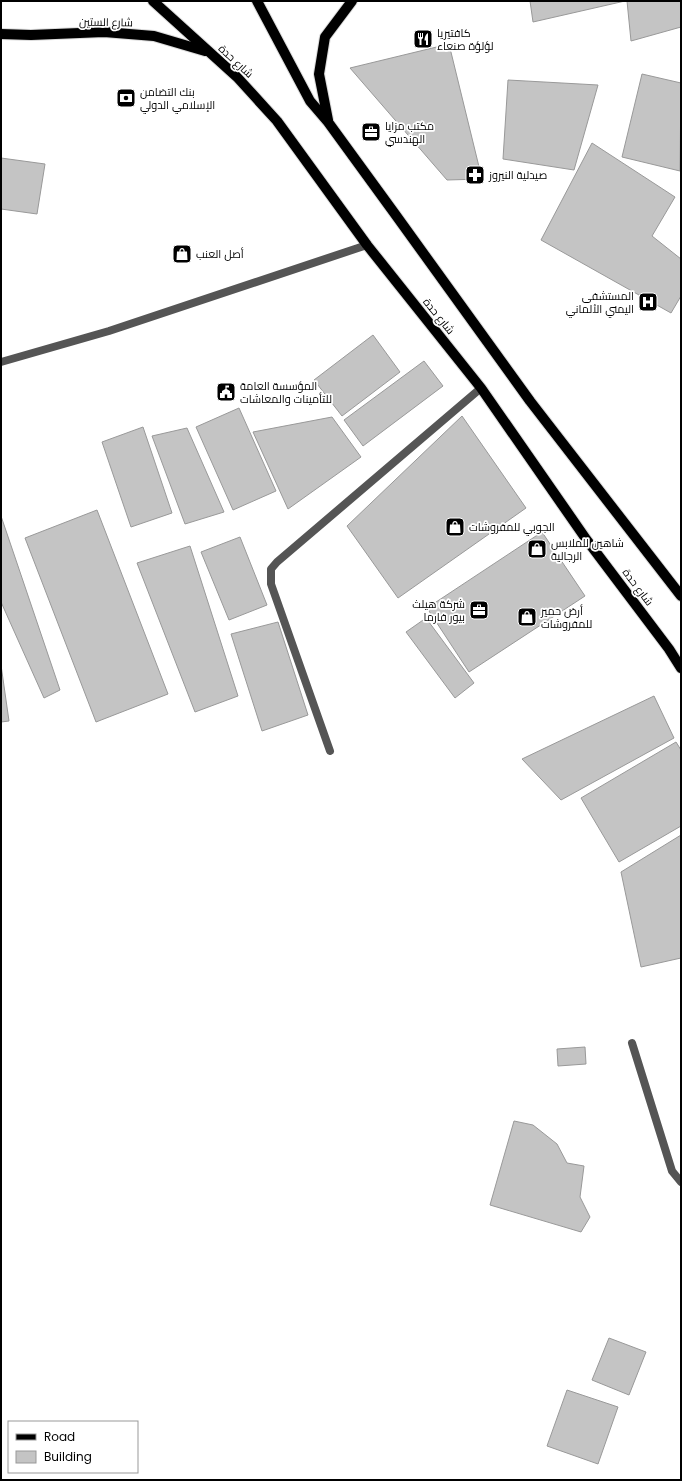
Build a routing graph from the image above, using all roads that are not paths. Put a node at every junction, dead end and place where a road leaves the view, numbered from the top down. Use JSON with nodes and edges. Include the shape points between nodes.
{"nodes":[{"id":1,"x":153,"y":1,"type":"edge"},
{"id":2,"x":257,"y":1,"type":"edge"},
{"id":3,"x":352,"y":1,"type":"edge"},
{"id":4,"x":1,"y":34,"type":"edge"},
{"id":5,"x":208,"y":52,"type":"junction"},
{"id":6,"x":328,"y":122,"type":"junction"},
{"id":7,"x":367,"y":245,"type":"junction"},
{"id":8,"x":1,"y":362,"type":"edge"},
{"id":9,"x":481,"y":388,"type":"junction"},
{"id":10,"x":681,"y":596,"type":"edge"},
{"id":11,"x":681,"y":668,"type":"edge"},
{"id":12,"x":330,"y":751,"type":"dead end"},
{"id":13,"x":632,"y":1043,"type":"dead end"},
{"id":14,"x":681,"y":1182,"type":"edge"}],
"edges":[{"from":1,"to":5,"type":"main road","name":"شارع حدة"},
{"from":2,"to":6,"type":"main road","name":"شارع حدة","via":[[310,101]]},
{"from":3,"to":6,"type":"main road","via":[[325,37],[319,74]]},
{"from":4,"to":5,"type":"main road","name":"شارع الستين","via":[[104,32],[154,36]]},
{"from":5,"to":7,"type":"main road","name":"شارع حدة","via":[[237,76],[277,121]]},
{"from":6,"to":10,"type":"main road","name":"شارع حدة","via":[[530,401]]},
{"from":7,"to":8,"type":"street","via":[[109,331]]},
{"from":7,"to":9,"type":"main road","name":"شارع حدة"},
{"from":9,"to":11,"type":"main road","name":"شارع حدة","via":[[586,539]]},
{"from":9,"to":12,"type":"street","via":[[286,554],[271,570],[271,584]]},
{"from":13,"to":14,"type":"street","via":[[672,1171]]}]}
